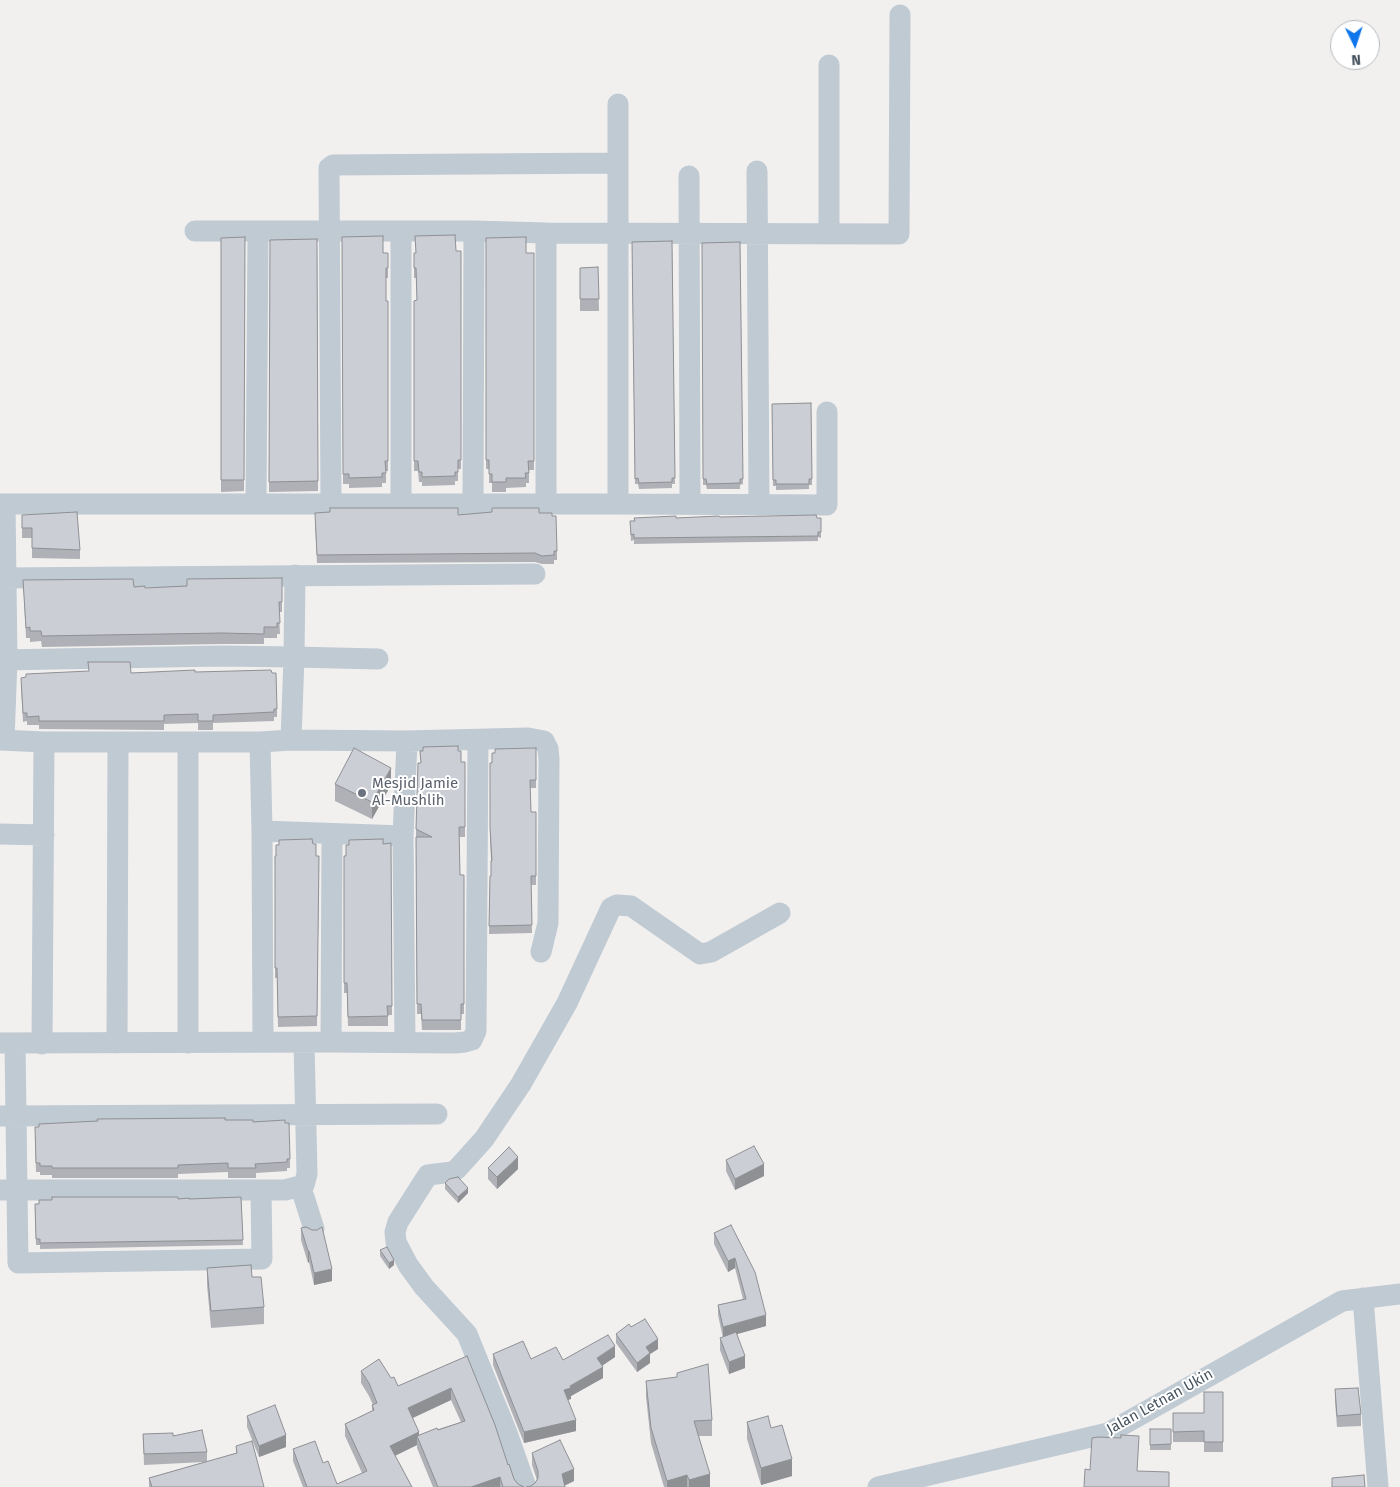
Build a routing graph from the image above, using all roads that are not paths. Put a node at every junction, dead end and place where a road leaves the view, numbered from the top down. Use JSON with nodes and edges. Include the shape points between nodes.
{"nodes":[{"id":1,"x":900,"y":15,"type":"dead end"},
{"id":2,"x":829,"y":65,"type":"dead end"},
{"id":3,"x":618,"y":104,"type":"dead end"},
{"id":4,"x":618,"y":163,"type":"junction"},
{"id":5,"x":757,"y":171,"type":"dead end"},
{"id":6,"x":688,"y":176,"type":"dead end"},
{"id":7,"x":194,"y":231,"type":"dead end"},
{"id":8,"x":258,"y":231,"type":"junction"},
{"id":9,"x":329,"y":231,"type":"junction"},
{"id":10,"x":402,"y":231,"type":"junction"},
{"id":11,"x":474,"y":231,"type":"junction"},
{"id":12,"x":546,"y":233,"type":"junction"},
{"id":13,"x":618,"y":233,"type":"junction"},
{"id":14,"x":688,"y":233,"type":"junction"},
{"id":15,"x":757,"y":233,"type":"junction"},
{"id":16,"x":828,"y":233,"type":"junction"},
{"id":17,"x":827,"y":412,"type":"dead end"},
{"id":18,"x":2,"y":504,"type":"edge"},
{"id":19,"x":256,"y":504,"type":"junction"},
{"id":20,"x":331,"y":504,"type":"junction"},
{"id":21,"x":401,"y":504,"type":"junction"},
{"id":22,"x":474,"y":504,"type":"junction"},
{"id":23,"x":546,"y":504,"type":"junction"},
{"id":24,"x":618,"y":504,"type":"junction"},
{"id":25,"x":690,"y":504,"type":"junction"},
{"id":26,"x":759,"y":505,"type":"junction"},
{"id":27,"x":535,"y":574,"type":"dead end"},
{"id":28,"x":296,"y":576,"type":"junction"},
{"id":29,"x":3,"y":578,"type":"edge"},
{"id":30,"x":294,"y":657,"type":"junction"},
{"id":31,"x":378,"y":659,"type":"dead end"},
{"id":32,"x":3,"y":660,"type":"edge"},
{"id":33,"x":2,"y":740,"type":"edge"},
{"id":34,"x":291,"y":740,"type":"junction"},
{"id":35,"x":478,"y":740,"type":"junction"},
{"id":36,"x":44,"y":742,"type":"junction"},
{"id":37,"x":118,"y":742,"type":"junction"},
{"id":38,"x":188,"y":742,"type":"junction"},
{"id":39,"x":260,"y":742,"type":"junction"},
{"id":40,"x":407,"y":742,"type":"junction"},
{"id":41,"x":262,"y":831,"type":"junction"},
{"id":42,"x":0,"y":834,"type":"edge"},
{"id":43,"x":332,"y":834,"type":"junction"},
{"id":44,"x":44,"y":835,"type":"junction"},
{"id":45,"x":403,"y":836,"type":"junction"},
{"id":46,"x":780,"y":913,"type":"dead end"},
{"id":47,"x":541,"y":952,"type":"dead end"},
{"id":48,"x":263,"y":1042,"type":"junction"},
{"id":49,"x":304,"y":1042,"type":"junction"},
{"id":50,"x":331,"y":1042,"type":"junction"},
{"id":51,"x":405,"y":1042,"type":"junction"},
{"id":52,"x":7,"y":1043,"type":"edge"},
{"id":53,"x":117,"y":1043,"type":"junction"},
{"id":54,"x":188,"y":1043,"type":"junction"},
{"id":55,"x":42,"y":1044,"type":"junction"},
{"id":56,"x":437,"y":1114,"type":"dead end"},
{"id":57,"x":8,"y":1115,"type":"edge"},
{"id":58,"x":306,"y":1115,"type":"junction"},
{"id":59,"x":304,"y":1185,"type":"junction"},
{"id":60,"x":8,"y":1190,"type":"edge"},
{"id":61,"x":261,"y":1190,"type":"junction"},
{"id":62,"x":314,"y":1229,"type":"edge"},
{"id":63,"x":9,"y":1263,"type":"edge"},
{"id":64,"x":1400,"y":1294,"type":"edge"},
{"id":65,"x":1363,"y":1298,"type":"junction"},
{"id":66,"x":526,"y":1487,"type":"edge"},
{"id":67,"x":878,"y":1487,"type":"edge"},
{"id":68,"x":1378,"y":1487,"type":"edge"}],
"edges":[{"from":1,"to":16,"type":"street","via":[[899,234]]},
{"from":2,"to":16,"type":"street"},
{"from":3,"to":4,"type":"street"},
{"from":4,"to":9,"type":"street","via":[[333,166],[328,173]]},
{"from":4,"to":13,"type":"street"},
{"from":5,"to":15,"type":"street"},
{"from":6,"to":14,"type":"street"},
{"from":7,"to":8,"type":"street"},
{"from":8,"to":9,"type":"street"},
{"from":8,"to":19,"type":"street"},
{"from":9,"to":10,"type":"street"},
{"from":9,"to":20,"type":"street"},
{"from":10,"to":11,"type":"street"},
{"from":10,"to":21,"type":"street"},
{"from":11,"to":12,"type":"street"},
{"from":11,"to":22,"type":"street"},
{"from":12,"to":13,"type":"street"},
{"from":12,"to":23,"type":"street"},
{"from":13,"to":14,"type":"street"},
{"from":13,"to":24,"type":"street"},
{"from":14,"to":15,"type":"street"},
{"from":14,"to":25,"type":"street"},
{"from":15,"to":16,"type":"street"},
{"from":15,"to":26,"type":"street"},
{"from":17,"to":26,"type":"street","via":[[827,505]]},
{"from":18,"to":19,"type":"street"},
{"from":18,"to":29,"type":"street"},
{"from":19,"to":20,"type":"street"},
{"from":20,"to":21,"type":"street"},
{"from":21,"to":22,"type":"street"},
{"from":22,"to":23,"type":"street"},
{"from":23,"to":24,"type":"street"},
{"from":24,"to":25,"type":"street"},
{"from":25,"to":26,"type":"street"},
{"from":27,"to":28,"type":"street"},
{"from":28,"to":29,"type":"street"},
{"from":28,"to":30,"type":"street"},
{"from":29,"to":32,"type":"street"},
{"from":30,"to":31,"type":"street"},
{"from":30,"to":32,"type":"street"},
{"from":30,"to":34,"type":"street"},
{"from":32,"to":33,"type":"street"},
{"from":33,"to":36,"type":"street"},
{"from":34,"to":39,"type":"street"},
{"from":34,"to":40,"type":"street"},
{"from":35,"to":40,"type":"street"},
{"from":35,"to":47,"type":"street","via":[[536,739],[544,741],[548,749],[548,923]]},
{"from":35,"to":51,"type":"street","via":[[476,1031],[472,1040],[465,1042]]},
{"from":36,"to":37,"type":"street"},
{"from":36,"to":44,"type":"street"},
{"from":37,"to":38,"type":"street"},
{"from":37,"to":53,"type":"street"},
{"from":38,"to":39,"type":"street"},
{"from":38,"to":54,"type":"street"},
{"from":39,"to":41,"type":"street"},
{"from":40,"to":45,"type":"street"},
{"from":41,"to":43,"type":"street"},
{"from":41,"to":48,"type":"street"},
{"from":42,"to":44,"type":"street"},
{"from":43,"to":45,"type":"street"},
{"from":43,"to":50,"type":"street"},
{"from":44,"to":55,"type":"street"},
{"from":45,"to":51,"type":"street"},
{"from":46,"to":66,"type":"street","via":[[711,952],[700,954],[631,906],[611,908],[567,1003],[484,1139],[457,1169],[428,1175],[398,1222],[396,1242],[408,1265],[467,1334]]},
{"from":48,"to":49,"type":"street"},
{"from":48,"to":54,"type":"street"},
{"from":49,"to":50,"type":"street"},
{"from":49,"to":58,"type":"street"},
{"from":50,"to":51,"type":"street"},
{"from":52,"to":55,"type":"street"},
{"from":52,"to":57,"type":"street"},
{"from":53,"to":54,"type":"street"},
{"from":53,"to":55,"type":"street"},
{"from":56,"to":58,"type":"street"},
{"from":57,"to":58,"type":"street"},
{"from":57,"to":60,"type":"street"},
{"from":58,"to":59,"type":"street","via":[[307,1174]]},
{"from":59,"to":61,"type":"street","via":[[285,1190]]},
{"from":59,"to":62,"type":"street","via":[[300,1189]]},
{"from":60,"to":61,"type":"street"},
{"from":60,"to":63,"type":"street"},
{"from":61,"to":63,"type":"street","via":[[262,1259]]},
{"from":64,"to":65,"type":"street","name":"Jalan Letnan Ukin"},
{"from":65,"to":67,"type":"street","name":"Jalan Letnan Ukin","via":[[1332,1306],[1108,1433]]},
{"from":65,"to":68,"type":"street"}]}
